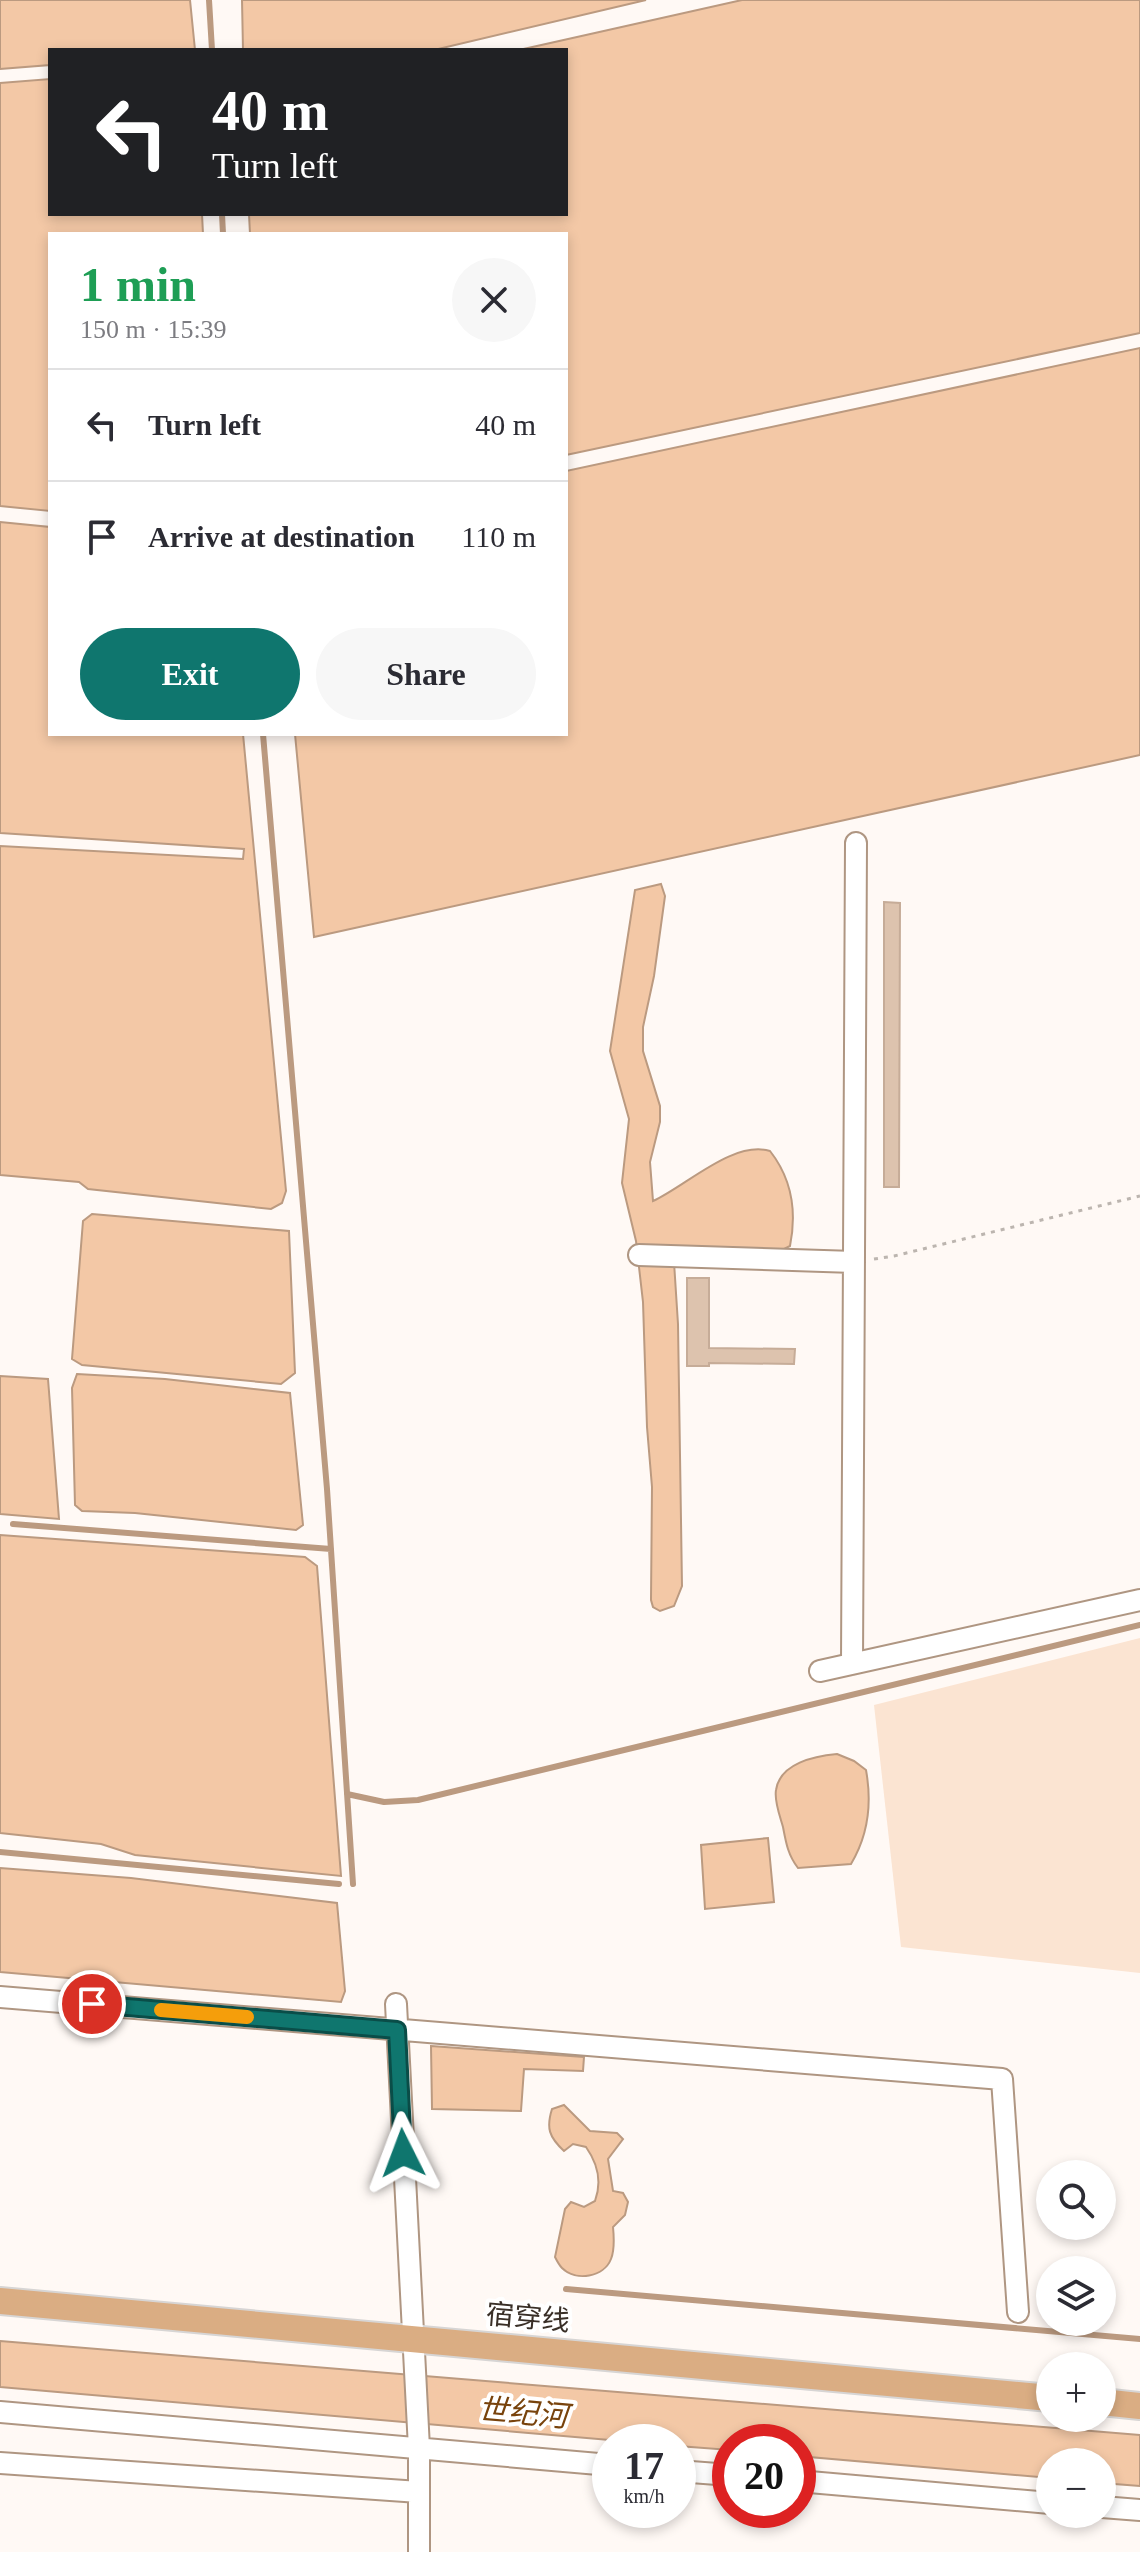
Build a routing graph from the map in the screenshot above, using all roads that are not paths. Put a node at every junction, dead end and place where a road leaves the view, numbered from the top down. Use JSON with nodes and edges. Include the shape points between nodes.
{"nodes":[{"id":1,"x":856,"y":843,"type":"dead end"},
{"id":2,"x":639,"y":1255,"type":"dead end"},
{"id":3,"x":854,"y":1262,"type":"junction"},
{"id":4,"x":1140,"y":1600,"type":"edge"},
{"id":5,"x":852,"y":1664,"type":"junction"},
{"id":6,"x":820,"y":1671,"type":"dead end"},
{"id":7,"x":0,"y":1997,"type":"edge"},
{"id":8,"x":396,"y":2004,"type":"dead end"},
{"id":9,"x":397,"y":2030,"type":"junction"},
{"id":10,"x":0,"y":2301,"type":"edge"},
{"id":11,"x":1018,"y":2312,"type":"dead end"},
{"id":12,"x":411,"y":2339,"type":"junction"},
{"id":13,"x":1036,"y":2397,"type":"edge"},
{"id":14,"x":1116,"y":2403,"type":"edge"},
{"id":15,"x":1140,"y":2406,"type":"edge"},
{"id":16,"x":0,"y":2412,"type":"edge"},
{"id":17,"x":419,"y":2448,"type":"junction"},
{"id":18,"x":0,"y":2463,"type":"edge"},
{"id":19,"x":592,"y":2463,"type":"edge"},
{"id":20,"x":816,"y":2483,"type":"edge"},
{"id":21,"x":419,"y":2492,"type":"junction"},
{"id":22,"x":1036,"y":2502,"type":"edge"},
{"id":23,"x":1116,"y":2508,"type":"edge"},
{"id":24,"x":1140,"y":2510,"type":"edge"},
{"id":25,"x":419,"y":2552,"type":"edge"}],
"edges":[{"from":1,"to":3,"type":"street"},
{"from":2,"to":3,"type":"street"},
{"from":3,"to":5,"type":"street"},
{"from":4,"to":5,"type":"street"},
{"from":5,"to":6,"type":"street"},
{"from":7,"to":9,"type":"street"},
{"from":8,"to":9,"type":"street"},
{"from":9,"to":11,"type":"street","via":[[1002,2079]]},
{"from":9,"to":12,"type":"street"},
{"from":10,"to":12,"type":"main road","name":"宿穿线"},
{"from":12,"to":13,"type":"main road","name":"宿穿线"},
{"from":12,"to":17,"type":"street"},
{"from":14,"to":15,"type":"main road"},
{"from":16,"to":17,"type":"street"},
{"from":17,"to":19,"type":"street"},
{"from":17,"to":21,"type":"street"},
{"from":18,"to":21,"type":"street"},
{"from":20,"to":22,"type":"street"},
{"from":21,"to":25,"type":"street"},
{"from":23,"to":24,"type":"street"}]}
